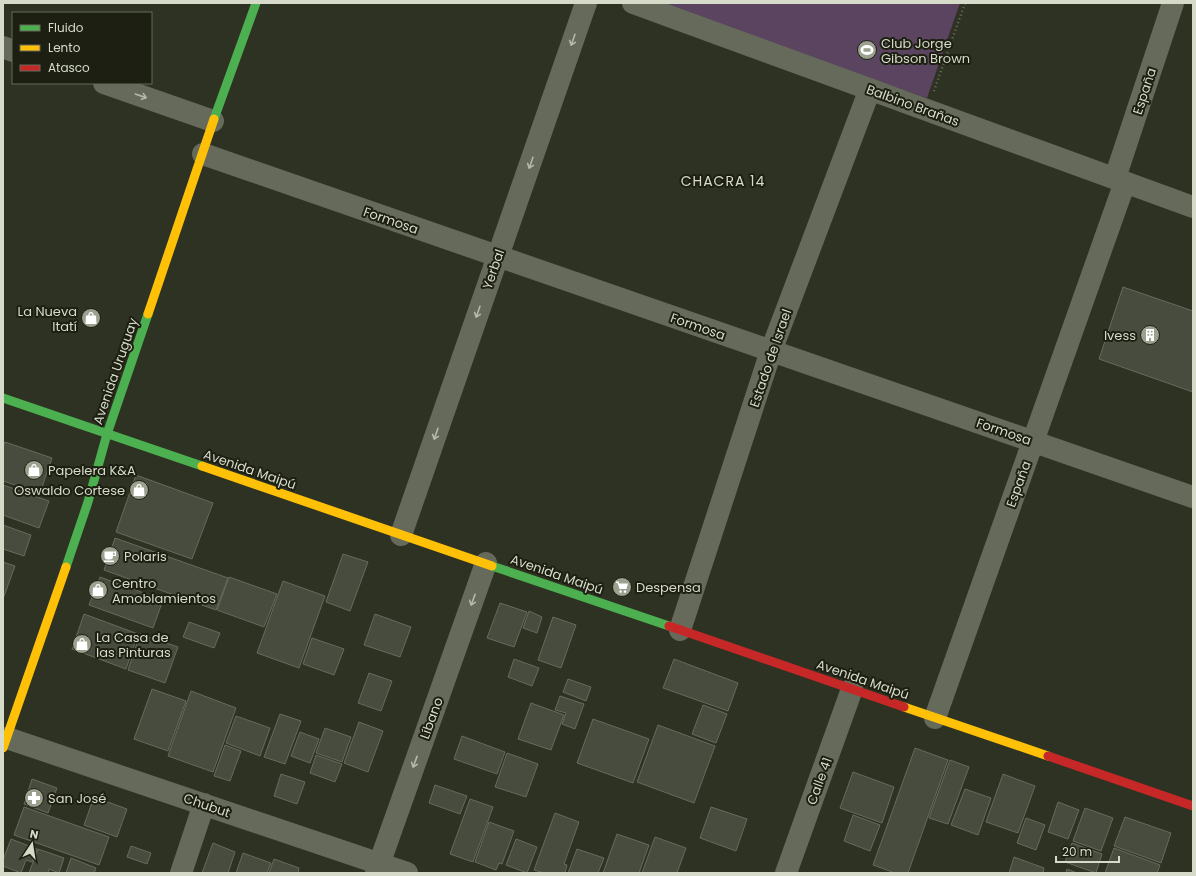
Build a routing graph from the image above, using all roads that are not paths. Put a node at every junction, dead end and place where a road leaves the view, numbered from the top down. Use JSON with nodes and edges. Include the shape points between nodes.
{"nodes":[{"id":1,"x":256,"y":3,"type":"edge"},
{"id":2,"x":586,"y":3,"type":"edge"},
{"id":3,"x":633,"y":3,"type":"edge"},
{"id":4,"x":1173,"y":3,"type":"edge"},
{"id":5,"x":107,"y":84,"type":"edge"},
{"id":6,"x":870,"y":89,"type":"junction"},
{"id":7,"x":213,"y":122,"type":"junction"},
{"id":8,"x":202,"y":154,"type":"junction"},
{"id":9,"x":1120,"y":180,"type":"junction"},
{"id":10,"x":1193,"y":207,"type":"edge"},
{"id":11,"x":498,"y":257,"type":"junction"},
{"id":12,"x":771,"y":351,"type":"junction"},
{"id":13,"x":3,"y":398,"type":"edge"},
{"id":14,"x":108,"y":434,"type":"junction"},
{"id":15,"x":1033,"y":441,"type":"junction"},
{"id":16,"x":1193,"y":497,"type":"edge"},
{"id":17,"x":401,"y":535,"type":"junction"},
{"id":18,"x":486,"y":563,"type":"junction"},
{"id":19,"x":680,"y":630,"type":"junction"},
{"id":20,"x":852,"y":689,"type":"junction"},
{"id":21,"x":935,"y":718,"type":"junction"},
{"id":22,"x":5,"y":743,"type":"edge"},
{"id":23,"x":204,"y":804,"type":"junction"},
{"id":24,"x":1193,"y":806,"type":"edge"},
{"id":25,"x":378,"y":868,"type":"edge"},
{"id":26,"x":181,"y":873,"type":"edge"},
{"id":27,"x":407,"y":873,"type":"edge"},
{"id":28,"x":786,"y":873,"type":"edge"}],
"edges":[{"from":1,"to":7,"type":"main road","name":"Avenida Uruguay"},
{"from":2,"to":11,"type":"street","name":"Yerbal","one_way":true},
{"from":3,"to":6,"type":"street","name":"Balbino Brañas"},
{"from":4,"to":9,"type":"street","name":"España"},
{"from":5,"to":7,"type":"street","one_way":true},
{"from":6,"to":9,"type":"street","name":"Balbino Brañas"},
{"from":6,"to":12,"type":"street","name":"Estado de Israel"},
{"from":7,"to":8,"type":"main road","name":"Avenida Uruguay"},
{"from":8,"to":11,"type":"street","name":"Formosa"},
{"from":8,"to":14,"type":"main road","name":"Avenida Uruguay"},
{"from":9,"to":10,"type":"street","name":"Balbino Brañas"},
{"from":9,"to":15,"type":"street","name":"España"},
{"from":11,"to":12,"type":"street","name":"Formosa"},
{"from":11,"to":17,"type":"street","name":"Yerbal","one_way":true},
{"from":12,"to":15,"type":"street","name":"Formosa"},
{"from":12,"to":19,"type":"street","name":"Estado de Israel"},
{"from":13,"to":14,"type":"main road","name":"Avenida Maipú"},
{"from":14,"to":17,"type":"main road","name":"Avenida Maipú"},
{"from":14,"to":22,"type":"main road","name":"Avenida Uruguay","via":[[88,502]]},
{"from":15,"to":16,"type":"street","name":"Formosa"},
{"from":15,"to":21,"type":"street","name":"España"},
{"from":17,"to":18,"type":"main road","name":"Avenida Maipú"},
{"from":18,"to":19,"type":"main road","name":"Avenida Maipú"},
{"from":18,"to":25,"type":"street","name":"Líbano","one_way":true},
{"from":19,"to":20,"type":"main road","name":"Avenida Maipú"},
{"from":20,"to":21,"type":"main road","name":"Avenida Maipú"},
{"from":20,"to":28,"type":"street","name":"Calle 41"},
{"from":21,"to":24,"type":"main road","name":"Avenida Maipú"},
{"from":22,"to":23,"type":"street","name":"Chubut"},
{"from":23,"to":25,"type":"street","name":"Chubut"},
{"from":23,"to":26,"type":"street"},
{"from":25,"to":27,"type":"street","name":"Chubut"}]}
